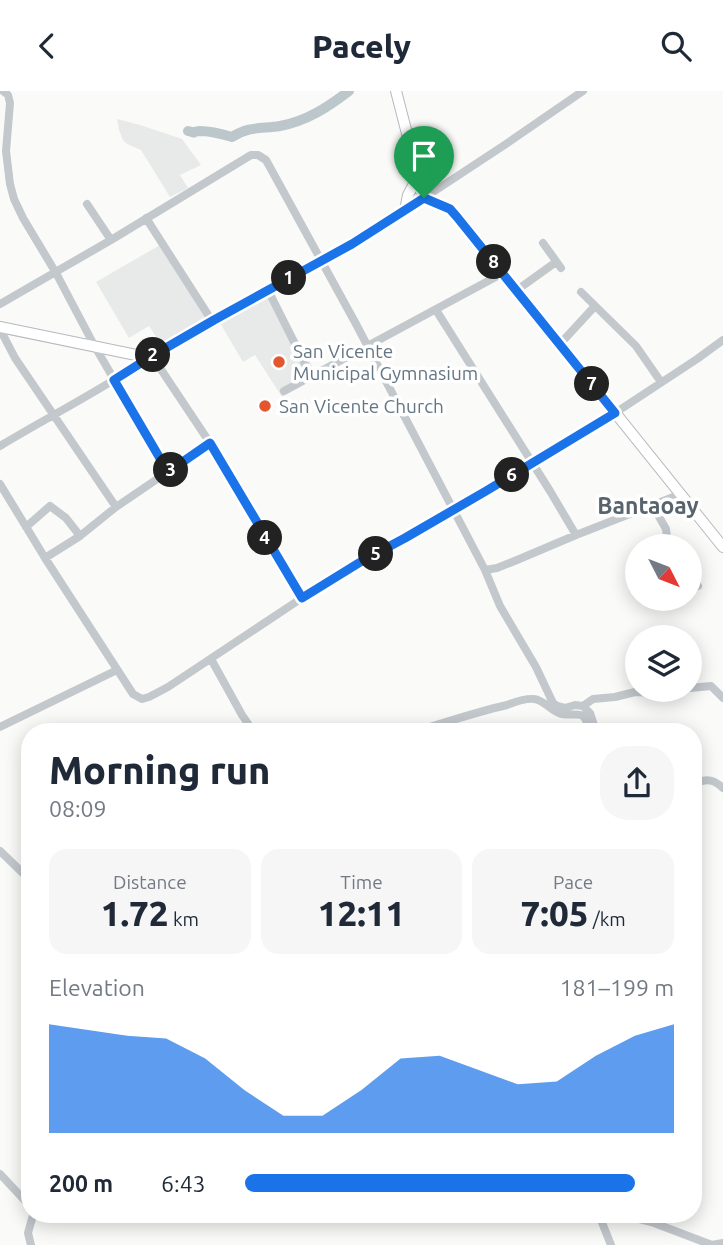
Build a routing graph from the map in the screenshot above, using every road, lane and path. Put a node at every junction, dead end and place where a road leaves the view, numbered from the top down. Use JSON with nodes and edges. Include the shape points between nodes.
{"nodes":[{"id":1,"x":3,"y":91,"type":"edge"},
{"id":2,"x":397,"y":91,"type":"edge"},
{"id":3,"x":583,"y":91,"type":"edge"},
{"id":4,"x":415,"y":180,"type":"junction"},
{"id":5,"x":424,"y":198,"type":"junction"},
{"id":6,"x":87,"y":204,"type":"dead end"},
{"id":7,"x":405,"y":211,"type":"junction"},
{"id":8,"x":146,"y":218,"type":"junction"},
{"id":9,"x":111,"y":240,"type":"junction"},
{"id":10,"x":543,"y":243,"type":"dead end"},
{"id":11,"x":321,"y":260,"type":"junction"},
{"id":12,"x":56,"y":273,"type":"junction"},
{"id":13,"x":503,"y":273,"type":"junction"},
{"id":14,"x":268,"y":290,"type":"junction"},
{"id":15,"x":517,"y":290,"type":"junction"},
{"id":16,"x":581,"y":292,"type":"dead end"},
{"id":17,"x":0,"y":304,"type":"edge"},
{"id":18,"x":595,"y":306,"type":"junction"},
{"id":19,"x":436,"y":310,"type":"junction"},
{"id":20,"x":212,"y":321,"type":"junction"},
{"id":21,"x":0,"y":328,"type":"edge"},
{"id":22,"x":723,"y":340,"type":"edge"},
{"id":23,"x":560,"y":344,"type":"junction"},
{"id":24,"x":94,"y":345,"type":"junction"},
{"id":25,"x":366,"y":346,"type":"junction"},
{"id":26,"x":152,"y":356,"type":"junction"},
{"id":27,"x":311,"y":376,"type":"junction"},
{"id":28,"x":114,"y":380,"type":"junction"},
{"id":29,"x":661,"y":382,"type":"junction"},
{"id":30,"x":284,"y":391,"type":"dead end"},
{"id":31,"x":615,"y":413,"type":"junction"},
{"id":32,"x":53,"y":414,"type":"junction"},
{"id":33,"x":210,"y":443,"type":"junction"},
{"id":34,"x":0,"y":446,"type":"edge"},
{"id":35,"x":532,"y":463,"type":"junction"},
{"id":36,"x":168,"y":472,"type":"junction"},
{"id":37,"x":0,"y":484,"type":"edge"},
{"id":38,"x":681,"y":494,"type":"junction"},
{"id":39,"x":653,"y":506,"type":"junction"},
{"id":40,"x":116,"y":507,"type":"junction"},
{"id":41,"x":453,"y":510,"type":"junction"},
{"id":42,"x":26,"y":527,"type":"junction"},
{"id":43,"x":667,"y":534,"type":"edge"},
{"id":44,"x":576,"y":535,"type":"junction"},
{"id":45,"x":80,"y":536,"type":"junction"},
{"id":46,"x":723,"y":547,"type":"edge"},
{"id":47,"x":45,"y":558,"type":"junction"},
{"id":48,"x":485,"y":570,"type":"junction"},
{"id":49,"x":302,"y":598,"type":"junction"},
{"id":50,"x":211,"y":659,"type":"junction"},
{"id":51,"x":117,"y":670,"type":"junction"},
{"id":52,"x":702,"y":687,"type":"edge"},
{"id":53,"x":625,"y":694,"type":"edge"},
{"id":54,"x":723,"y":698,"type":"edge"},
{"id":55,"x":583,"y":706,"type":"junction"},
{"id":56,"x":248,"y":723,"type":"edge"},
{"id":57,"x":441,"y":723,"type":"edge"},
{"id":58,"x":587,"y":723,"type":"edge"},
{"id":59,"x":593,"y":723,"type":"edge"},
{"id":60,"x":0,"y":727,"type":"edge"},
{"id":61,"x":702,"y":781,"type":"edge"},
{"id":62,"x":723,"y":788,"type":"edge"},
{"id":63,"x":0,"y":851,"type":"edge"},
{"id":64,"x":21,"y":871,"type":"edge"},
{"id":65,"x":0,"y":1174,"type":"edge"},
{"id":66,"x":21,"y":1196,"type":"edge"},
{"id":67,"x":31,"y":1223,"type":"edge"},
{"id":68,"x":602,"y":1223,"type":"edge"},
{"id":69,"x":654,"y":1223,"type":"edge"},
{"id":70,"x":723,"y":1243,"type":"edge"},
{"id":71,"x":31,"y":1245,"type":"edge"},
{"id":72,"x":611,"y":1245,"type":"edge"}],
"edges":[{"from":1,"to":12,"type":"street","via":[[10,103],[6,151],[10,184],[23,218]]},
{"from":2,"to":4,"type":"main road"},
{"from":3,"to":5,"type":"street"},
{"from":4,"to":5,"type":"main road"},
{"from":4,"to":7,"type":"main road"},
{"from":5,"to":7,"type":"main road"},
{"from":5,"to":13,"type":"main road","via":[[453,212]]},
{"from":6,"to":9,"type":"street"},
{"from":7,"to":11,"type":"main road"},
{"from":8,"to":9,"type":"street"},
{"from":8,"to":11,"type":"street","via":[[258,155],[266,160]]},
{"from":8,"to":20,"type":"street"},
{"from":9,"to":12,"type":"street"},
{"from":10,"to":15,"type":"street","via":[[559,265]]},
{"from":11,"to":14,"type":"main road"},
{"from":11,"to":25,"type":"street"},
{"from":12,"to":17,"type":"street"},
{"from":12,"to":24,"type":"street"},
{"from":13,"to":15,"type":"main road"},
{"from":13,"to":19,"type":"street"},
{"from":14,"to":20,"type":"main road"},
{"from":14,"to":27,"type":"street"},
{"from":15,"to":23,"type":"main road"},
{"from":16,"to":18,"type":"street"},
{"from":18,"to":23,"type":"street"},
{"from":18,"to":29,"type":"street","via":[[636,346]]},
{"from":19,"to":25,"type":"street"},
{"from":19,"to":35,"type":"street"},
{"from":20,"to":26,"type":"main road"},
{"from":21,"to":24,"type":"main road"},
{"from":21,"to":32,"type":"street"},
{"from":22,"to":29,"type":"street"},
{"from":23,"to":31,"type":"main road"},
{"from":24,"to":26,"type":"main road"},
{"from":24,"to":28,"type":"street"},
{"from":25,"to":27,"type":"street"},
{"from":25,"to":41,"type":"street"},
{"from":26,"to":28,"type":"street"},
{"from":26,"to":33,"type":"street"},
{"from":27,"to":30,"type":"street"},
{"from":28,"to":32,"type":"street"},
{"from":28,"to":36,"type":"street"},
{"from":29,"to":31,"type":"street"},
{"from":31,"to":35,"type":"street"},
{"from":31,"to":38,"type":"main road"},
{"from":32,"to":34,"type":"street"},
{"from":32,"to":40,"type":"street"},
{"from":33,"to":36,"type":"street"},
{"from":33,"to":49,"type":"street"},
{"from":35,"to":41,"type":"street"},
{"from":35,"to":44,"type":"street"},
{"from":36,"to":40,"type":"street"},
{"from":37,"to":42,"type":"street"},
{"from":38,"to":39,"type":"street"},
{"from":38,"to":46,"type":"main road"},
{"from":39,"to":43,"type":"street"},
{"from":39,"to":44,"type":"street"},
{"from":40,"to":45,"type":"street"},
{"from":41,"to":48,"type":"street"},
{"from":41,"to":49,"type":"street"},
{"from":42,"to":45,"type":"street","via":[[52,506]]},
{"from":42,"to":47,"type":"street"},
{"from":44,"to":48,"type":"street"},
{"from":45,"to":47,"type":"street"},
{"from":47,"to":51,"type":"street"},
{"from":48,"to":55,"type":"street","via":[[553,703],[565,708]]},
{"from":49,"to":50,"type":"street"},
{"from":50,"to":51,"type":"street","via":[[142,699],[132,694]]},
{"from":50,"to":56,"type":"street"},
{"from":51,"to":60,"type":"street"},
{"from":52,"to":54,"type":"street","via":[[711,686]]},
{"from":53,"to":55,"type":"street","via":[[593,699]]},
{"from":55,"to":59,"type":"street"},
{"from":57,"to":58,"type":"street","via":[[530,699],[561,714],[578,713]]},
{"from":61,"to":62,"type":"street","via":[[710,779]]},
{"from":63,"to":64,"type":"street"},
{"from":65,"to":66,"type":"street"},
{"from":67,"to":71,"type":"street"},
{"from":68,"to":72,"type":"street"},
{"from":69,"to":70,"type":"street","via":[[712,1245]]}]}
